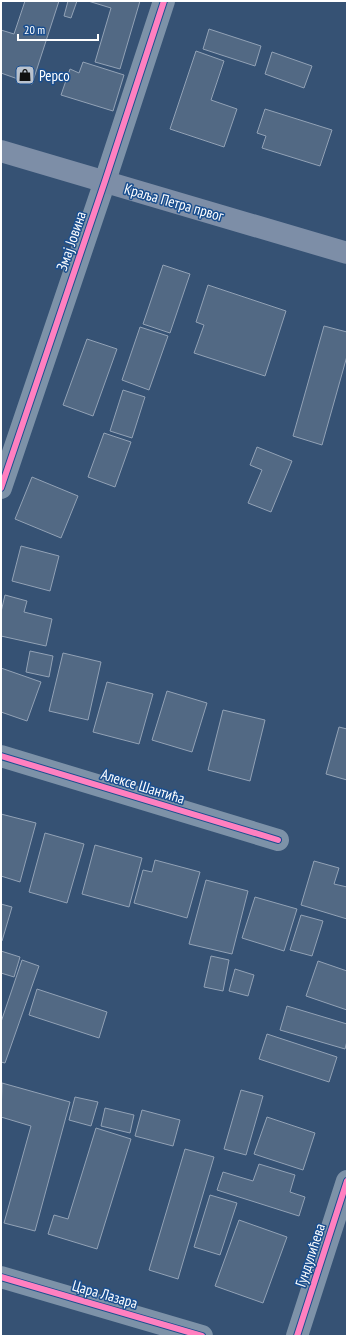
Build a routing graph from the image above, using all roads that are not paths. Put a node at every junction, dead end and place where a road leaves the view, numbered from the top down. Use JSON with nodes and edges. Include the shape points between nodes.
{"nodes":[{"id":1,"x":164,"y":1,"type":"edge"},
{"id":2,"x":1,"y":151,"type":"edge"},
{"id":3,"x":105,"y":181,"type":"junction"},
{"id":4,"x":347,"y":253,"type":"edge"},
{"id":5,"x":1,"y":488,"type":"edge"},
{"id":6,"x":1,"y":756,"type":"edge"},
{"id":7,"x":278,"y":840,"type":"dead end"},
{"id":8,"x":347,"y":1181,"type":"edge"},
{"id":9,"x":1,"y":1277,"type":"edge"},
{"id":10,"x":202,"y":1336,"type":"edge"},
{"id":11,"x":297,"y":1336,"type":"edge"}],
"edges":[{"from":1,"to":3,"type":"street","name":"Змај Јовина"},
{"from":2,"to":3,"type":"main road","name":"Краља Петра првог"},
{"from":3,"to":4,"type":"main road","name":"Краља Петра првог"},
{"from":3,"to":5,"type":"street","name":"Змај Јовина"},
{"from":6,"to":7,"type":"street","name":"Алексе Шантића"},
{"from":8,"to":11,"type":"street","name":"Гундулићева"},
{"from":9,"to":10,"type":"street","name":"Цара Лазара"}]}
